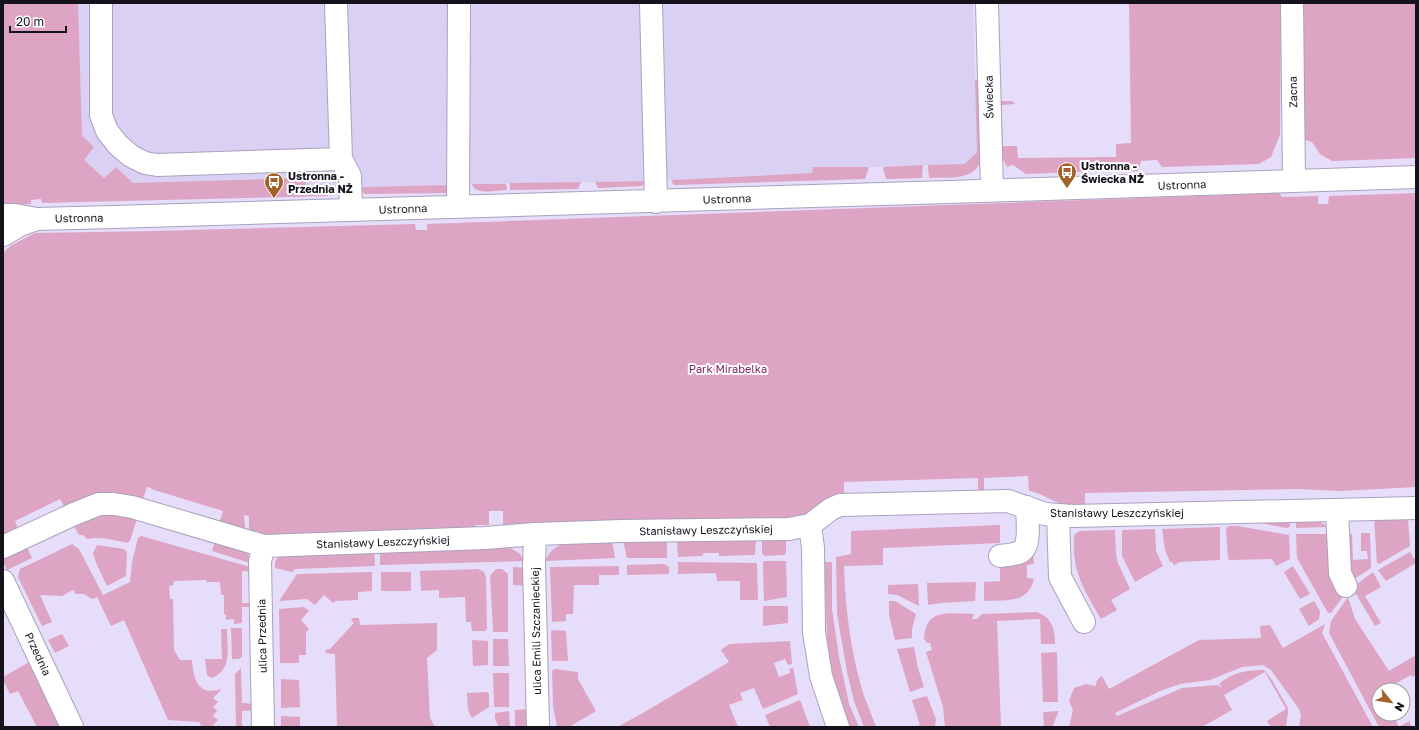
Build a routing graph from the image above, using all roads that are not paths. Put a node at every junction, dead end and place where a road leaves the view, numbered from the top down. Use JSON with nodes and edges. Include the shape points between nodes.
{"nodes":[{"id":1,"x":101,"y":3,"type":"edge"},
{"id":2,"x":336,"y":3,"type":"edge"},
{"id":3,"x":458,"y":3,"type":"edge"},
{"id":4,"x":651,"y":3,"type":"edge"},
{"id":5,"x":987,"y":3,"type":"edge"},
{"id":6,"x":1292,"y":3,"type":"edge"},
{"id":7,"x":341,"y":159,"type":"junction"},
{"id":8,"x":1416,"y":176,"type":"edge"},
{"id":9,"x":1294,"y":181,"type":"junction"},
{"id":10,"x":992,"y":191,"type":"junction"},
{"id":11,"x":656,"y":202,"type":"junction"},
{"id":12,"x":458,"y":207,"type":"junction"},
{"id":13,"x":351,"y":210,"type":"junction"},
{"id":14,"x":3,"y":215,"type":"edge"},
{"id":15,"x":37,"y":219,"type":"junction"},
{"id":16,"x":3,"y":235,"type":"edge"},
{"id":17,"x":1027,"y":506,"type":"junction"},
{"id":18,"x":1416,"y":508,"type":"edge"},
{"id":19,"x":1337,"y":510,"type":"junction"},
{"id":20,"x":1058,"y":515,"type":"junction"},
{"id":21,"x":810,"y":525,"type":"junction"},
{"id":22,"x":535,"y":534,"type":"junction"},
{"id":23,"x":264,"y":546,"type":"junction"},
{"id":24,"x":3,"y":547,"type":"edge"},
{"id":25,"x":1000,"y":556,"type":"dead end"},
{"id":26,"x":3,"y":581,"type":"edge"},
{"id":27,"x":1346,"y":586,"type":"dead end"},
{"id":28,"x":1084,"y":622,"type":"dead end"},
{"id":29,"x":72,"y":727,"type":"edge"},
{"id":30,"x":263,"y":727,"type":"edge"},
{"id":31,"x":538,"y":727,"type":"edge"},
{"id":32,"x":838,"y":727,"type":"edge"}],
"edges":[{"from":1,"to":7,"type":"street","via":[[102,115],[107,131],[131,156],[144,163],[157,165]]},
{"from":2,"to":7,"type":"street"},
{"from":3,"to":12,"type":"street"},
{"from":4,"to":11,"type":"street"},
{"from":5,"to":10,"type":"street","name":"Świecka"},
{"from":6,"to":9,"type":"street","name":"Zacna"},
{"from":7,"to":13,"type":"street","via":[[350,176]]},
{"from":8,"to":9,"type":"street","name":"Ustronna"},
{"from":9,"to":10,"type":"street","name":"Ustronna"},
{"from":10,"to":11,"type":"street","name":"Ustronna"},
{"from":11,"to":12,"type":"street","name":"Ustronna"},
{"from":12,"to":13,"type":"street","name":"Ustronna"},
{"from":13,"to":15,"type":"street","name":"Ustronna"},
{"from":14,"to":15,"type":"street","name":"Ustronna"},
{"from":15,"to":16,"type":"street","name":"Ustronna"},
{"from":17,"to":20,"type":"street","name":"Stanisławy Leszczyńskiej","via":[[1045,514]]},
{"from":17,"to":21,"type":"street","name":"Stanisławy Leszczyńskiej","via":[[1008,501],[840,505]]},
{"from":17,"to":25,"type":"street","via":[[1027,543],[1023,550]]},
{"from":18,"to":19,"type":"street","name":"Stanisławy Leszczyńskiej"},
{"from":19,"to":20,"type":"street","name":"Stanisławy Leszczyńskiej"},
{"from":19,"to":27,"type":"street","via":[[1340,573]]},
{"from":20,"to":28,"type":"street","via":[[1060,577]]},
{"from":21,"to":22,"type":"street","name":"Stanisławy Leszczyńskiej","via":[[789,529]]},
{"from":21,"to":32,"type":"street","via":[[813,548],[814,632],[821,676]]},
{"from":22,"to":23,"type":"street","name":"Stanisławy Leszczyńskiej"},
{"from":22,"to":31,"type":"street","name":"ulica Emili Szczanieckiej"},
{"from":23,"to":24,"type":"street","name":"Stanisławy Leszczyńskiej","via":[[132,507],[99,504]]},
{"from":23,"to":30,"type":"street","name":"ulica Przednia","via":[[260,562]]},
{"from":26,"to":29,"type":"street","name":"Przednia"}]}
